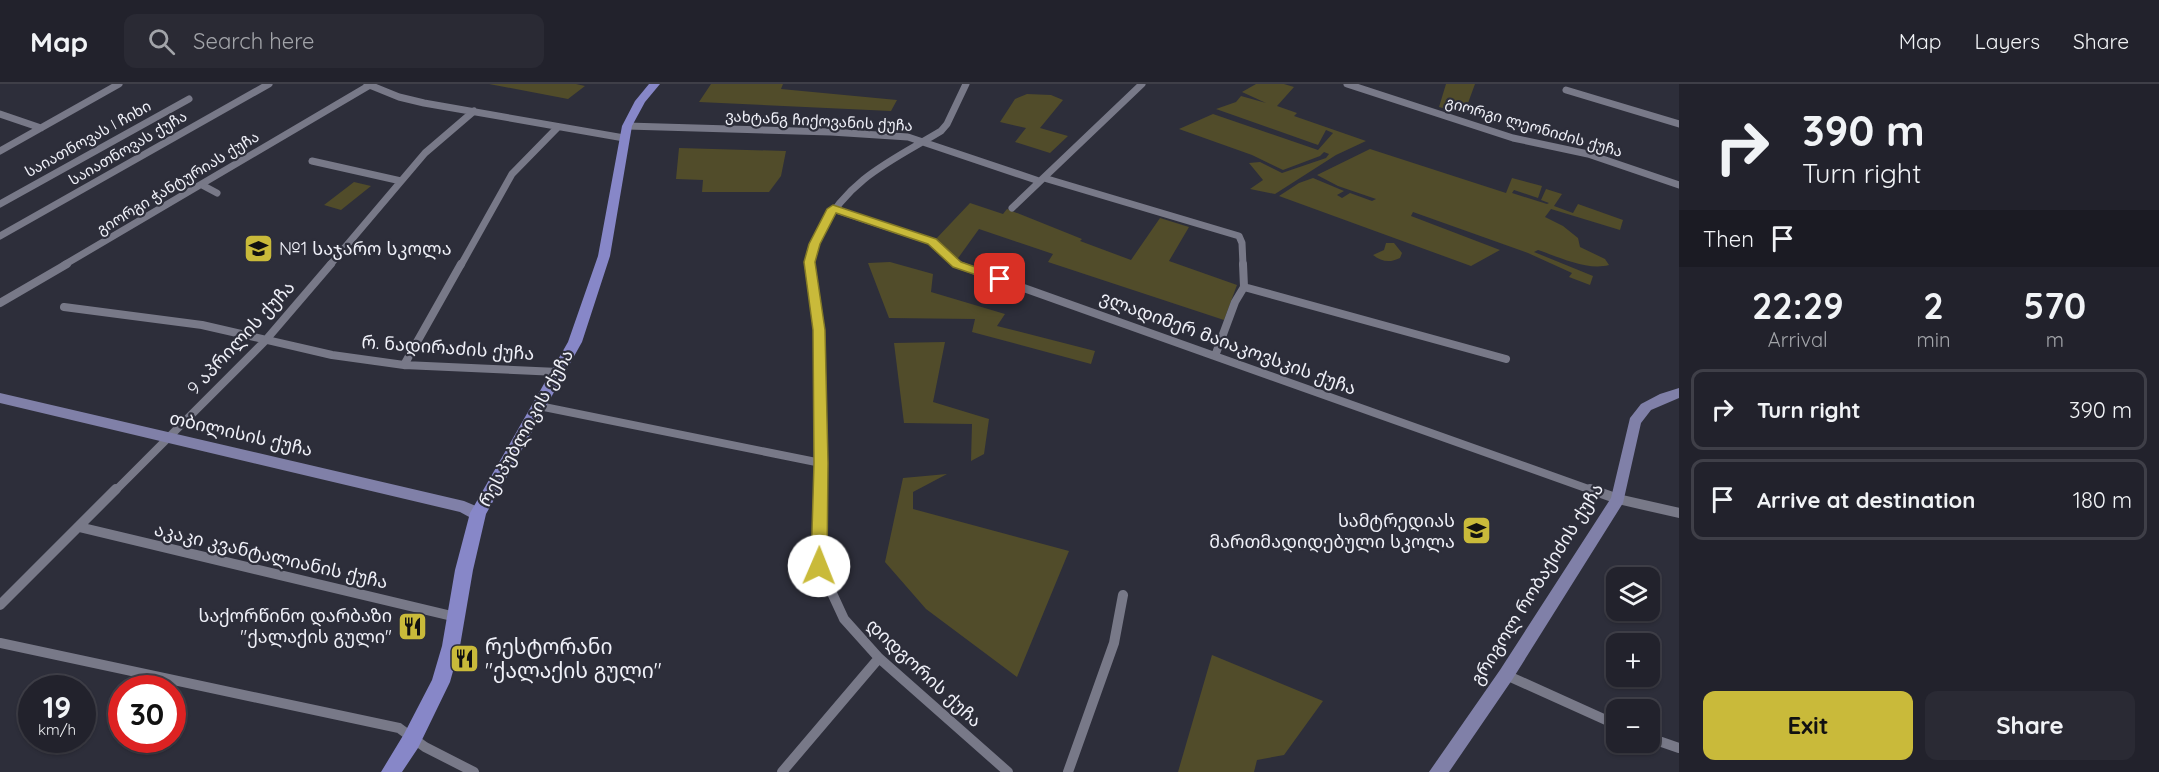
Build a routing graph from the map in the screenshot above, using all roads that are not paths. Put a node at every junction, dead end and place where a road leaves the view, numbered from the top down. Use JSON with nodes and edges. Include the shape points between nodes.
{"nodes":[{"id":1,"x":119,"y":84,"type":"edge"},
{"id":2,"x":269,"y":84,"type":"edge"},
{"id":3,"x":655,"y":84,"type":"edge"},
{"id":4,"x":966,"y":84,"type":"edge"},
{"id":5,"x":1142,"y":84,"type":"edge"},
{"id":6,"x":1347,"y":84,"type":"edge"},
{"id":7,"x":368,"y":85,"type":"edge"},
{"id":8,"x":1566,"y":90,"type":"dead end"},
{"id":9,"x":189,"y":99,"type":"dead end"},
{"id":10,"x":474,"y":111,"type":"junction"},
{"id":11,"x":0,"y":114,"type":"edge"},
{"id":12,"x":1679,"y":124,"type":"edge"},
{"id":13,"x":41,"y":128,"type":"junction"},
{"id":14,"x":557,"y":128,"type":"junction"},
{"id":15,"x":625,"y":132,"type":"junction"},
{"id":16,"x":926,"y":142,"type":"junction"},
{"id":17,"x":0,"y":151,"type":"edge"},
{"id":18,"x":312,"y":161,"type":"dead end"},
{"id":19,"x":1041,"y":180,"type":"junction"},
{"id":20,"x":401,"y":182,"type":"junction"},
{"id":21,"x":202,"y":184,"type":"junction"},
{"id":22,"x":1679,"y":185,"type":"edge"},
{"id":23,"x":218,"y":193,"type":"dead end"},
{"id":24,"x":0,"y":204,"type":"edge"},
{"id":25,"x":1012,"y":208,"type":"dead end"},
{"id":26,"x":833,"y":209,"type":"junction"},
{"id":27,"x":0,"y":236,"type":"edge"},
{"id":28,"x":1244,"y":287,"type":"junction"},
{"id":29,"x":0,"y":303,"type":"edge"},
{"id":30,"x":64,"y":307,"type":"dead end"},
{"id":31,"x":265,"y":341,"type":"junction"},
{"id":32,"x":1215,"y":356,"type":"junction"},
{"id":33,"x":1506,"y":359,"type":"dead end"},
{"id":34,"x":404,"y":365,"type":"junction"},
{"id":35,"x":558,"y":372,"type":"junction"},
{"id":36,"x":1679,"y":393,"type":"edge"},
{"id":37,"x":0,"y":398,"type":"edge"},
{"id":38,"x":0,"y":406,"type":"edge"},
{"id":39,"x":539,"y":406,"type":"junction"},
{"id":40,"x":165,"y":440,"type":"junction"},
{"id":41,"x":821,"y":463,"type":"junction"},
{"id":42,"x":1618,"y":499,"type":"junction"},
{"id":43,"x":474,"y":513,"type":"junction"},
{"id":44,"x":1679,"y":513,"type":"edge"},
{"id":45,"x":79,"y":527,"type":"junction"},
{"id":46,"x":1123,"y":595,"type":"dead end"},
{"id":47,"x":0,"y":606,"type":"edge"},
{"id":48,"x":456,"y":616,"type":"junction"},
{"id":49,"x":0,"y":643,"type":"edge"},
{"id":50,"x":879,"y":658,"type":"junction"},
{"id":51,"x":1506,"y":675,"type":"junction"},
{"id":52,"x":1606,"y":719,"type":"edge"},
{"id":53,"x":411,"y":741,"type":"junction"},
{"id":54,"x":1660,"y":741,"type":"edge"},
{"id":55,"x":1679,"y":748,"type":"edge"},
{"id":56,"x":391,"y":772,"type":"edge"},
{"id":57,"x":474,"y":772,"type":"edge"},
{"id":58,"x":782,"y":772,"type":"edge"},
{"id":59,"x":1008,"y":772,"type":"edge"},
{"id":60,"x":1068,"y":772,"type":"edge"},
{"id":61,"x":1438,"y":772,"type":"edge"}],
"edges":[{"from":1,"to":13,"type":"street"},
{"from":2,"to":27,"type":"street","name":"საიათნოვას ქუჩა"},
{"from":3,"to":15,"type":"main road","name":"რესპუბლიკის ქუჩა","via":[[640,101]]},
{"from":4,"to":16,"type":"street","name":"დიდგორის ქუჩა","via":[[947,124]]},
{"from":5,"to":19,"type":"street"},
{"from":6,"to":22,"type":"street","name":"გიორგი ლეონიძის ქუჩა","via":[[1513,138],[1588,154]]},
{"from":7,"to":10,"type":"street","name":"ვახტანგ ჩიქოვანის ქუჩა","via":[[399,97]]},
{"from":7,"to":21,"type":"street","name":"გიორგი ჭანტურიას ქუჩა"},
{"from":8,"to":12,"type":"street"},
{"from":9,"to":24,"type":"street","name":"საიათნოვას I ჩიხი"},
{"from":10,"to":14,"type":"street","name":"ვახტანგ ჩიქოვანის ქუჩა"},
{"from":10,"to":20,"type":"street","name":"9 აპრილის ქუჩა","via":[[425,153]]},
{"from":11,"to":13,"type":"street"},
{"from":13,"to":17,"type":"street"},
{"from":14,"to":15,"type":"street","name":"ვახტანგ ჩიქოვანის ქუჩა"},
{"from":14,"to":34,"type":"street","via":[[512,174]]},
{"from":15,"to":16,"type":"street","name":"ვახტანგ ჩიქოვანის ქუჩა","via":[[831,132],[908,137]]},
{"from":15,"to":35,"type":"main road","name":"რესპუბლიკის ქუჩა","via":[[604,256],[575,342]]},
{"from":16,"to":19,"type":"street","name":"ვახტანგ ჩიქოვანის ქუჩა"},
{"from":16,"to":26,"type":"street","name":"დიდგორის ქუჩა","via":[[858,183]]},
{"from":18,"to":20,"type":"street"},
{"from":19,"to":25,"type":"street"},
{"from":19,"to":28,"type":"street","name":"ვახტანგ ჩიქოვანის ქუჩა","via":[[1239,236]]},
{"from":20,"to":31,"type":"street","name":"9 აპრილის ქუჩა"},
{"from":21,"to":23,"type":"street"},
{"from":21,"to":29,"type":"street","name":"გიორგი ჭანტურიას ქუჩა"},
{"from":26,"to":32,"type":"street","name":"ვლადიმერ მაიაკოვსკის ქუჩა","via":[[932,242],[957,264]]},
{"from":26,"to":41,"type":"street","name":"დიდგორის ქუჩა","via":[[810,262],[819,330]]},
{"from":28,"to":32,"type":"street"},
{"from":28,"to":33,"type":"street"},
{"from":30,"to":31,"type":"street","name":"რ. ნადირაძის ქუჩა","via":[[202,325]]},
{"from":31,"to":34,"type":"street","name":"რ. ნადირაძის ქუჩა"},
{"from":31,"to":40,"type":"street","name":"9 აპრილის ქუჩა"},
{"from":32,"to":42,"type":"street","name":"ვლადიმერ მაიაკოვსკის ქუჩა"},
{"from":34,"to":35,"type":"street","name":"რ. ნადირაძის ქუჩა"},
{"from":35,"to":39,"type":"main road","name":"რესპუბლიკის ქუჩა"},
{"from":36,"to":42,"type":"street","name":"გრიგოლ რობაქიძის ქუჩა","via":[[1646,407],[1635,422]]},
{"from":37,"to":40,"type":"street","name":"თბილისის ქუჩა"},
{"from":38,"to":40,"type":"street","name":"თბილისის ქუჩა"},
{"from":39,"to":41,"type":"street"},
{"from":39,"to":43,"type":"main road","name":"რესპუბლიკის ქუჩა"},
{"from":40,"to":43,"type":"street","name":"თბილისის ქუჩა","via":[[464,507]]},
{"from":40,"to":45,"type":"street","name":"9 აპრილის ქუჩა"},
{"from":41,"to":50,"type":"street","name":"დიდგორის ქუჩა","via":[[819,566],[844,619]]},
{"from":42,"to":44,"type":"street","name":"ვლადიმერ მაიაკოვსკის ქუჩა"},
{"from":42,"to":51,"type":"street","name":"გრიგოლ რობაქიძის ქუჩა"},
{"from":43,"to":48,"type":"main road","name":"რესპუბლიკის ქუჩა"},
{"from":45,"to":47,"type":"street","name":"9 აპრილის ქუჩა"},
{"from":45,"to":48,"type":"street","name":"აკაკი კვანტალიანის ქუჩა"},
{"from":46,"to":60,"type":"street","via":[[1114,643]]},
{"from":48,"to":53,"type":"main road","name":"რესპუბლიკის ქუჩა","via":[[441,682]]},
{"from":49,"to":53,"type":"street","via":[[399,728]]},
{"from":50,"to":58,"type":"street"},
{"from":50,"to":59,"type":"street","name":"დიდგორის ქუჩა"},
{"from":51,"to":52,"type":"street"},
{"from":51,"to":61,"type":"street","name":"გრიგოლ რობაქიძის ქუჩა"},
{"from":53,"to":56,"type":"main road","name":"რესპუბლიკის ქუჩა"},
{"from":53,"to":57,"type":"street"},
{"from":54,"to":55,"type":"street"}]}
